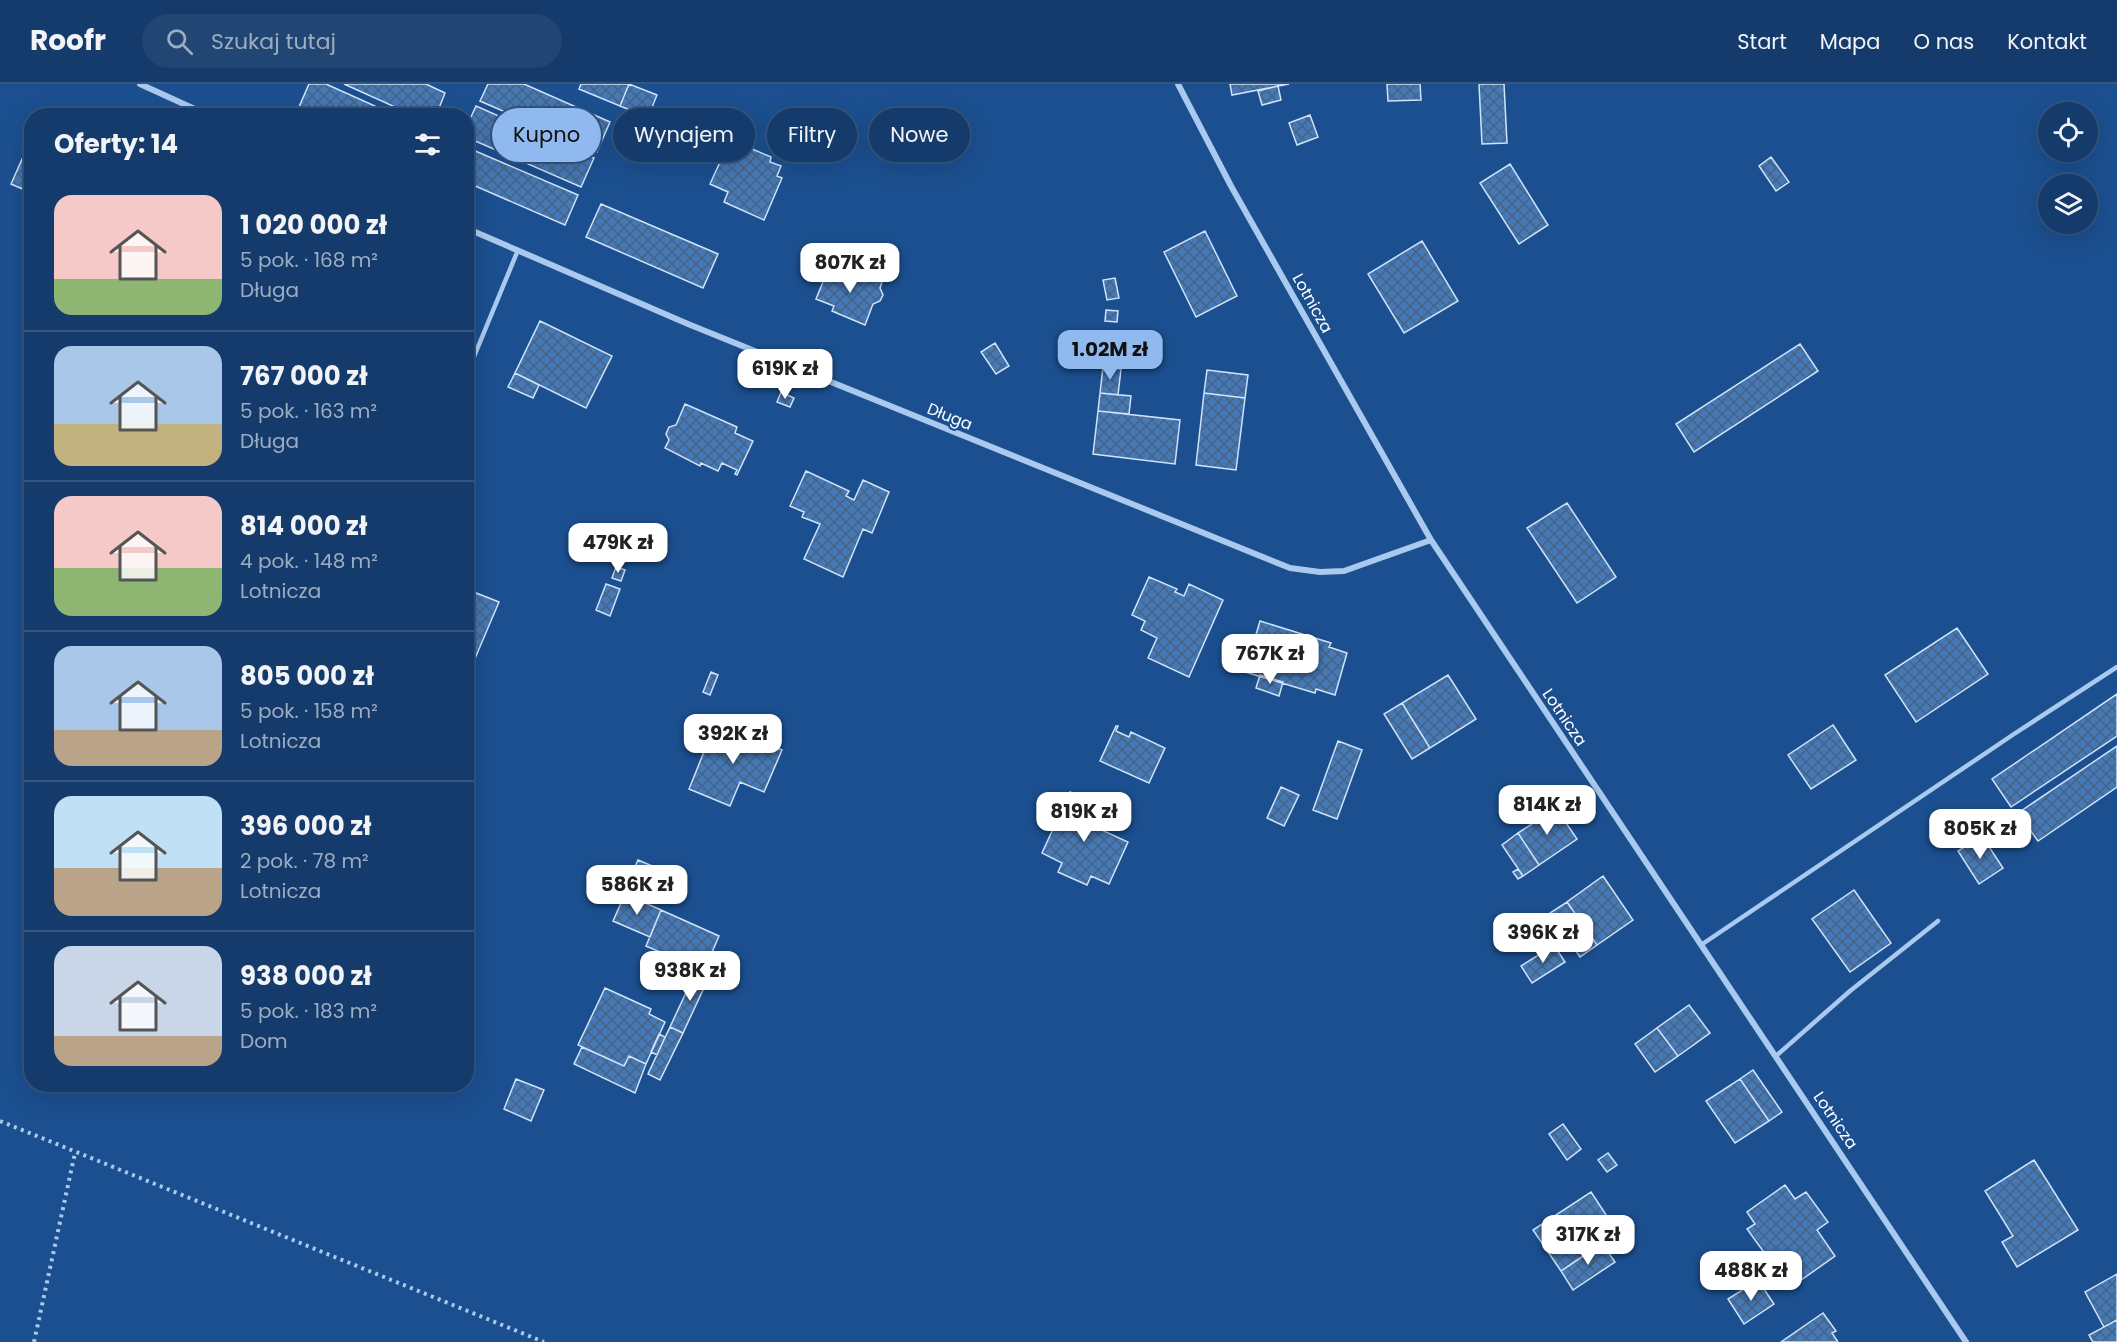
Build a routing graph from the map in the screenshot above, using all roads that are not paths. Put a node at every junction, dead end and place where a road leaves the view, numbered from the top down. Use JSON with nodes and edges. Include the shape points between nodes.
{"nodes":[{"id":1,"x":140,"y":84,"type":"edge"},
{"id":2,"x":1178,"y":84,"type":"edge"},
{"id":3,"x":192,"y":108,"type":"edge"},
{"id":4,"x":474,"y":231,"type":"edge"},
{"id":5,"x":518,"y":250,"type":"junction"},
{"id":6,"x":474,"y":357,"type":"edge"},
{"id":7,"x":1431,"y":540,"type":"junction"},
{"id":8,"x":2117,"y":667,"type":"edge"},
{"id":9,"x":1938,"y":921,"type":"dead end"},
{"id":10,"x":1701,"y":945,"type":"junction"},
{"id":11,"x":1777,"y":1055,"type":"junction"},
{"id":12,"x":1966,"y":1342,"type":"edge"}],
"edges":[{"from":1,"to":3,"type":"street"},
{"from":2,"to":7,"type":"street","name":"Lotnicza","via":[[1231,186]]},
{"from":4,"to":5,"type":"street","name":"Długa"},
{"from":5,"to":6,"type":"lane"},
{"from":5,"to":7,"type":"street","name":"Długa","via":[[688,324],[1290,568],[1344,571]]},
{"from":7,"to":10,"type":"street","name":"Lotnicza"},
{"from":8,"to":10,"type":"lane"},
{"from":9,"to":11,"type":"lane"},
{"from":10,"to":11,"type":"street","name":"Lotnicza"},
{"from":11,"to":12,"type":"street","name":"Lotnicza"}]}
